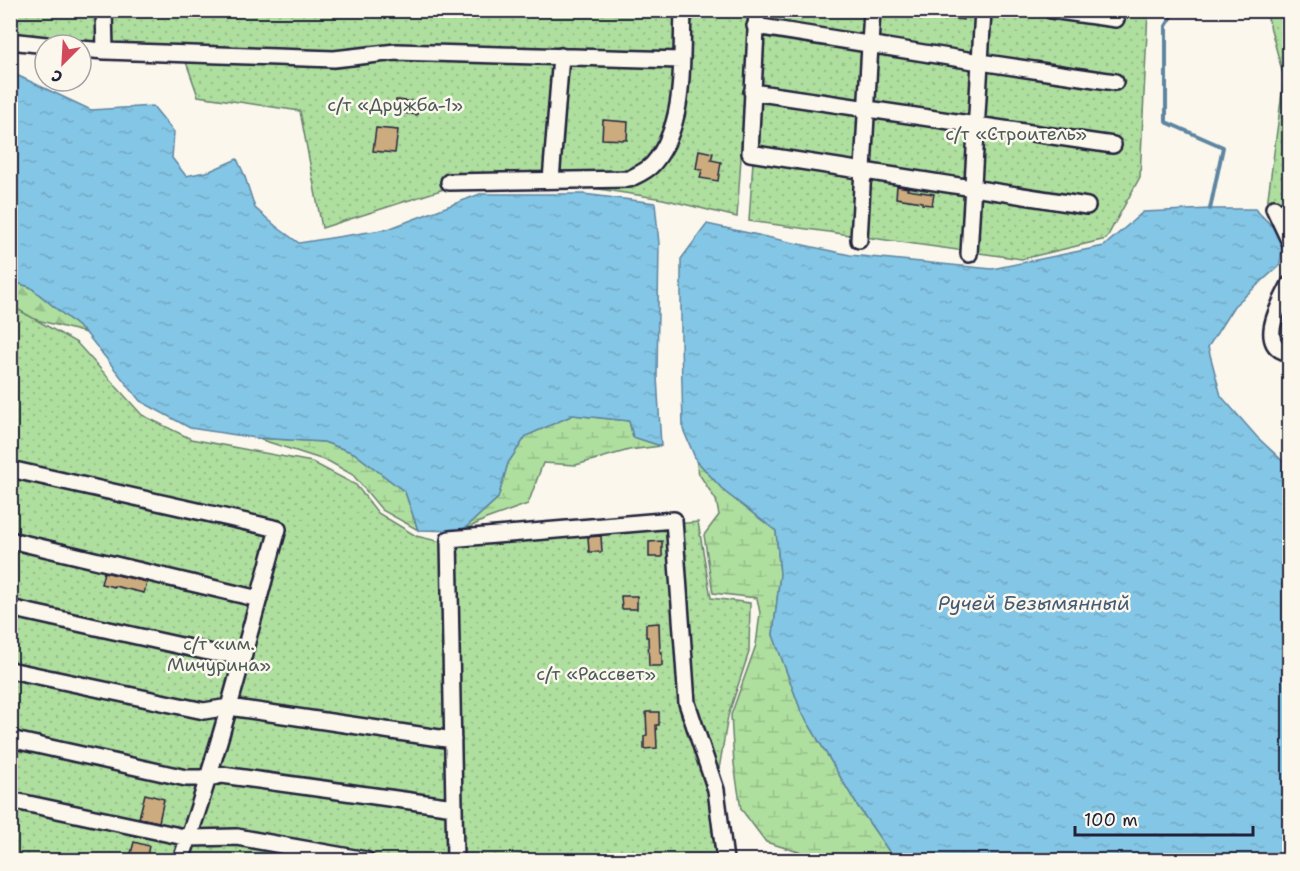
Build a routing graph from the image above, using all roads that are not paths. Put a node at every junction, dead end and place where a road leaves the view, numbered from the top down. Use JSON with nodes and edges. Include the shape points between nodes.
{"nodes":[{"id":1,"x":104,"y":10,"type":"edge"},
{"id":2,"x":684,"y":10,"type":"edge"},
{"id":3,"x":872,"y":10,"type":"edge"},
{"id":4,"x":983,"y":10,"type":"edge"},
{"id":5,"x":1051,"y":10,"type":"edge"},
{"id":6,"x":756,"y":18,"type":"edge"},
{"id":7,"x":1116,"y":19,"type":"dead end"},
{"id":8,"x":10,"y":41,"type":"edge"},
{"id":9,"x":33,"y":44,"type":"edge"},
{"id":10,"x":870,"y":44,"type":"junction"},
{"id":11,"x":93,"y":50,"type":"edge"},
{"id":12,"x":105,"y":51,"type":"junction"},
{"id":13,"x":561,"y":56,"type":"junction"},
{"id":14,"x":681,"y":60,"type":"junction"},
{"id":15,"x":980,"y":62,"type":"junction"},
{"id":16,"x":1115,"y":82,"type":"dead end"},
{"id":17,"x":752,"y":92,"type":"junction"},
{"id":18,"x":866,"y":108,"type":"junction"},
{"id":19,"x":977,"y":125,"type":"junction"},
{"id":20,"x":1113,"y":145,"type":"dead end"},
{"id":21,"x":863,"y":171,"type":"junction"},
{"id":22,"x":551,"y":180,"type":"junction"},
{"id":23,"x":449,"y":182,"type":"dead end"},
{"id":24,"x":973,"y":188,"type":"junction"},
{"id":25,"x":1087,"y":206,"type":"dead end"},
{"id":26,"x":1274,"y":208,"type":"dead end"},
{"id":27,"x":860,"y":240,"type":"dead end"},
{"id":28,"x":1290,"y":242,"type":"edge"},
{"id":29,"x":969,"y":254,"type":"dead end"},
{"id":30,"x":1290,"y":284,"type":"edge"},
{"id":31,"x":1290,"y":353,"type":"edge"},
{"id":32,"x":10,"y":469,"type":"edge"},
{"id":33,"x":10,"y":540,"type":"edge"},
{"id":34,"x":259,"y":599,"type":"junction"},
{"id":35,"x":10,"y":608,"type":"edge"},
{"id":36,"x":244,"y":655,"type":"junction"},
{"id":37,"x":10,"y":670,"type":"edge"},
{"id":38,"x":229,"y":707,"type":"junction"},
{"id":39,"x":10,"y":740,"type":"edge"},
{"id":40,"x":453,"y":740,"type":"junction"},
{"id":41,"x":209,"y":778,"type":"junction"},
{"id":42,"x":10,"y":800,"type":"edge"},
{"id":43,"x":454,"y":807,"type":"junction"},
{"id":44,"x":189,"y":838,"type":"junction"},
{"id":45,"x":181,"y":861,"type":"edge"},
{"id":46,"x":366,"y":861,"type":"edge"},
{"id":47,"x":455,"y":861,"type":"edge"},
{"id":48,"x":725,"y":861,"type":"edge"}],
"edges":[{"from":1,"to":12,"type":"lane"},
{"from":2,"to":14,"type":"lane"},
{"from":3,"to":10,"type":"lane"},
{"from":4,"to":15,"type":"lane"},
{"from":5,"to":7,"type":"lane"},
{"from":6,"to":10,"type":"lane"},
{"from":6,"to":17,"type":"lane"},
{"from":8,"to":9,"type":"lane"},
{"from":10,"to":15,"type":"lane"},
{"from":10,"to":18,"type":"lane"},
{"from":11,"to":12,"type":"lane"},
{"from":12,"to":13,"type":"lane","via":[[334,59],[396,52]]},
{"from":13,"to":14,"type":"lane"},
{"from":13,"to":22,"type":"lane"},
{"from":14,"to":22,"type":"lane","via":[[679,106],[665,146],[652,166],[629,179]]},
{"from":15,"to":16,"type":"lane"},
{"from":15,"to":19,"type":"lane"},
{"from":17,"to":18,"type":"lane"},
{"from":17,"to":21,"type":"lane","via":[[750,153]]},
{"from":18,"to":19,"type":"lane"},
{"from":18,"to":21,"type":"lane"},
{"from":19,"to":20,"type":"lane"},
{"from":19,"to":24,"type":"lane"},
{"from":21,"to":24,"type":"lane"},
{"from":21,"to":27,"type":"lane"},
{"from":22,"to":23,"type":"lane"},
{"from":24,"to":25,"type":"lane"},
{"from":24,"to":29,"type":"lane"},
{"from":26,"to":28,"type":"lane"},
{"from":30,"to":31,"type":"lane","via":[[1271,329],[1276,346]]},
{"from":32,"to":34,"type":"lane","via":[[278,529]]},
{"from":33,"to":34,"type":"lane"},
{"from":34,"to":36,"type":"lane"},
{"from":35,"to":36,"type":"lane","via":[[213,653]]},
{"from":36,"to":38,"type":"lane"},
{"from":37,"to":38,"type":"lane","via":[[204,711]]},
{"from":38,"to":40,"type":"lane"},
{"from":38,"to":41,"type":"lane"},
{"from":39,"to":41,"type":"lane","via":[[186,778]]},
{"from":40,"to":43,"type":"lane"},
{"from":40,"to":48,"type":"lane","via":[[449,539],[674,520],[687,703],[716,790]]},
{"from":41,"to":43,"type":"lane","via":[[222,775]]},
{"from":41,"to":44,"type":"lane"},
{"from":42,"to":44,"type":"lane"},
{"from":43,"to":47,"type":"lane"},
{"from":44,"to":45,"type":"lane"},
{"from":44,"to":46,"type":"lane","via":[[237,837]]}]}
